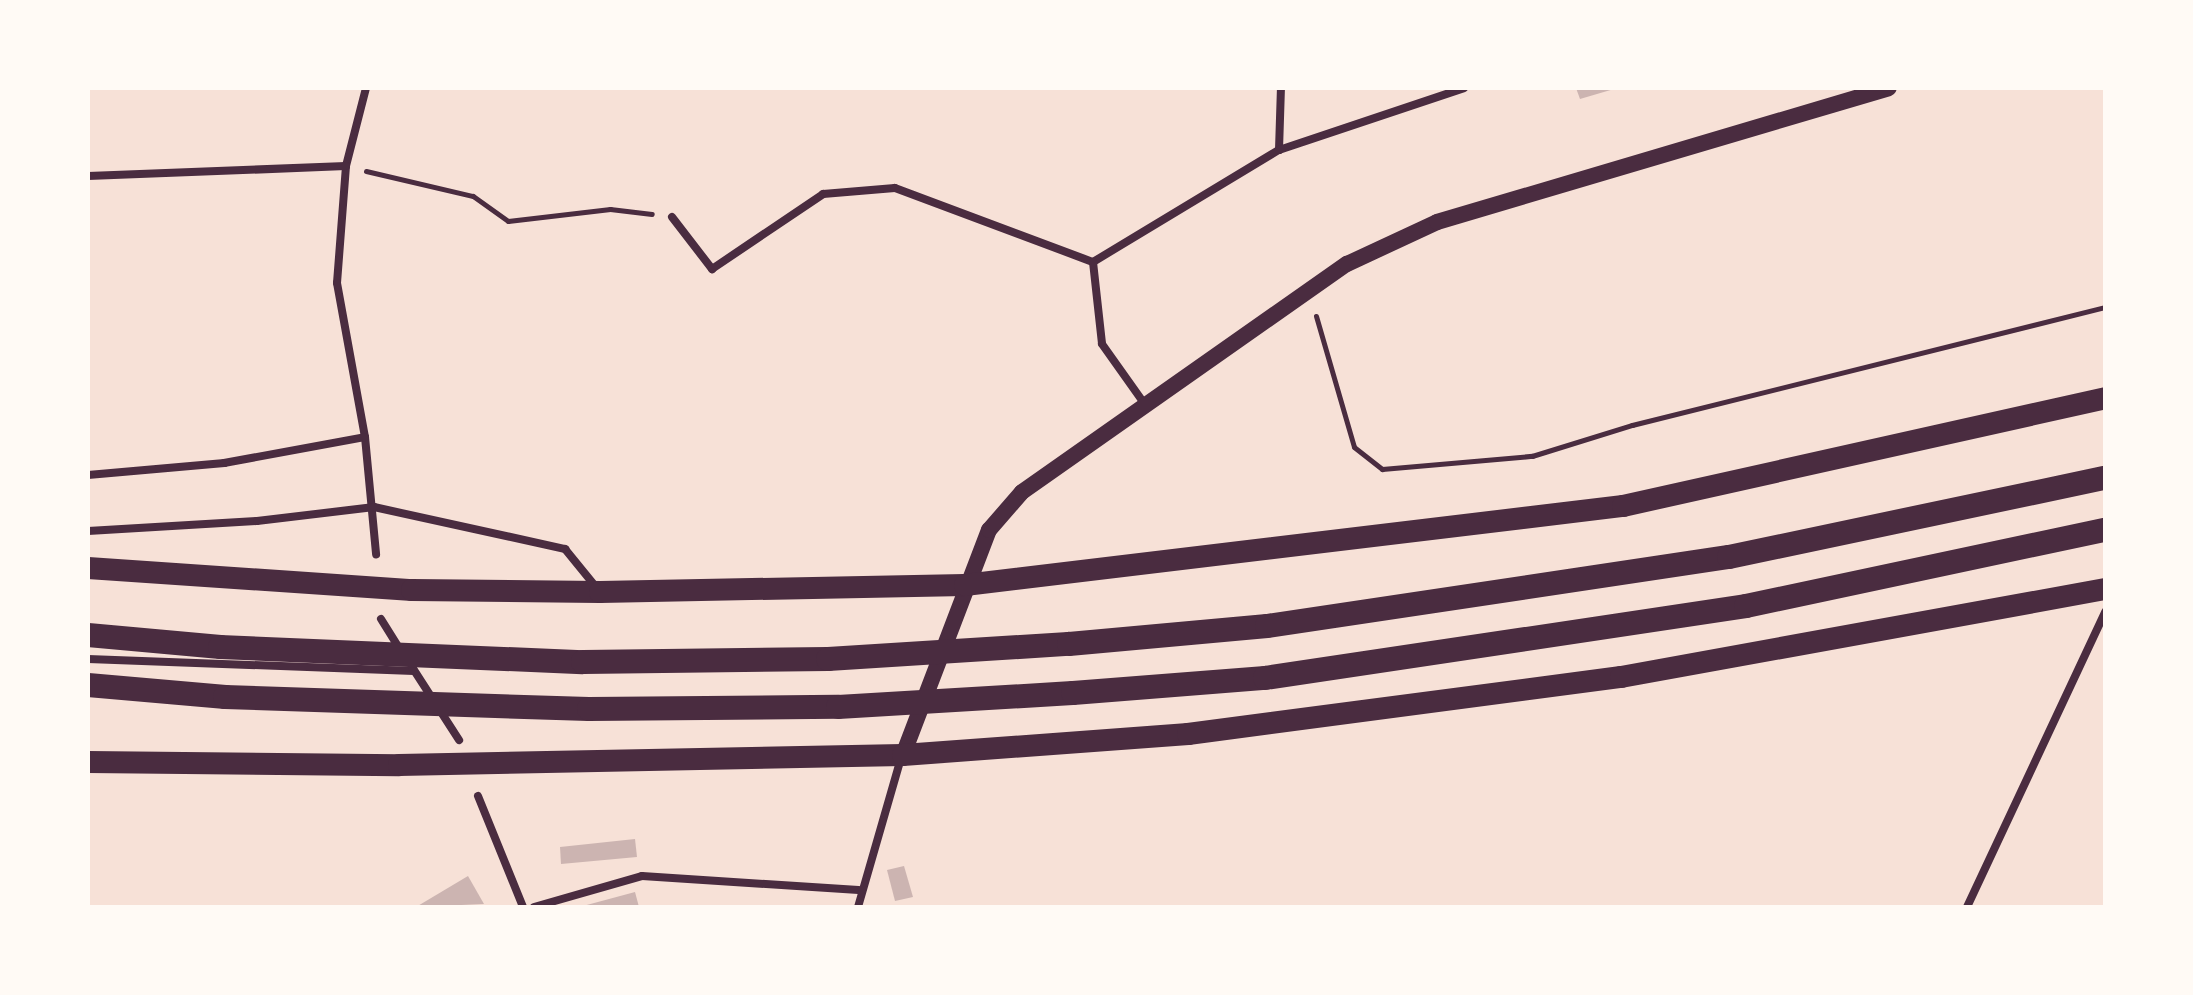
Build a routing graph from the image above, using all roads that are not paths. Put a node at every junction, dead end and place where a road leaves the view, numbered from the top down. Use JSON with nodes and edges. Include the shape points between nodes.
{"nodes":[{"id":1,"x":366,"y":88,"type":"edge"},
{"id":2,"x":1281,"y":88,"type":"edge"},
{"id":3,"x":1464,"y":88,"type":"edge"},
{"id":4,"x":1889,"y":88,"type":"edge"},
{"id":5,"x":1279,"y":150,"type":"junction"},
{"id":6,"x":346,"y":166,"type":"junction"},
{"id":7,"x":88,"y":176,"type":"edge"},
{"id":8,"x":672,"y":217,"type":"road end"},
{"id":9,"x":1093,"y":262,"type":"junction"},
{"id":10,"x":2105,"y":398,"type":"edge"},
{"id":11,"x":1146,"y":406,"type":"junction"},
{"id":12,"x":365,"y":437,"type":"junction"},
{"id":13,"x":88,"y":475,"type":"edge"},
{"id":14,"x":2105,"y":478,"type":"edge"},
{"id":15,"x":374,"y":507,"type":"junction"},
{"id":16,"x":2105,"y":530,"type":"edge"},
{"id":17,"x":88,"y":531,"type":"edge"},
{"id":18,"x":376,"y":554,"type":"dead end"},
{"id":19,"x":88,"y":568,"type":"edge"},
{"id":20,"x":965,"y":585,"type":"junction"},
{"id":21,"x":2105,"y":589,"type":"edge"},
{"id":22,"x":600,"y":592,"type":"junction"},
{"id":23,"x":2105,"y":612,"type":"edge"},
{"id":24,"x":381,"y":619,"type":"dead end"},
{"id":25,"x":88,"y":635,"type":"edge"},
{"id":26,"x":88,"y":659,"type":"edge"},
{"id":27,"x":414,"y":671,"type":"junction"},
{"id":28,"x":88,"y":685,"type":"edge"},
{"id":29,"x":459,"y":740,"type":"dead end"},
{"id":30,"x":903,"y":755,"type":"junction"},
{"id":31,"x":88,"y":762,"type":"edge"},
{"id":32,"x":478,"y":796,"type":"dead end"},
{"id":33,"x":859,"y":890,"type":"junction"},
{"id":34,"x":523,"y":907,"type":"edge"},
{"id":35,"x":534,"y":907,"type":"edge"},
{"id":36,"x":858,"y":907,"type":"edge"},
{"id":37,"x":1967,"y":907,"type":"edge"}],
"edges":[{"from":1,"to":6,"type":"street"},
{"from":2,"to":5,"type":"street"},
{"from":3,"to":5,"type":"street"},
{"from":4,"to":11,"type":"main road","via":[[1437,222],[1347,264]]},
{"from":5,"to":9,"type":"street"},
{"from":6,"to":7,"type":"street"},
{"from":6,"to":12,"type":"street","via":[[337,283]]},
{"from":8,"to":9,"type":"street","via":[[712,269],[823,194],[895,188]]},
{"from":9,"to":11,"type":"street","via":[[1102,344]]},
{"from":10,"to":20,"type":"highway","via":[[1623,506]]},
{"from":11,"to":20,"type":"main road","via":[[1022,492],[989,530]]},
{"from":12,"to":13,"type":"street","via":[[224,463]]},
{"from":12,"to":15,"type":"street"},
{"from":14,"to":25,"type":"highway","via":[[1729,557],[1267,626],[1069,644],[828,659],[583,662],[220,647]]},
{"from":15,"to":17,"type":"street","via":[[257,521]]},
{"from":15,"to":18,"type":"street"},
{"from":15,"to":22,"type":"street","via":[[565,549]]},
{"from":16,"to":28,"type":"highway","via":[[1746,606],[1265,678],[838,707],[589,709],[225,697]]},
{"from":19,"to":22,"type":"highway","via":[[381,588]]},
{"from":20,"to":22,"type":"highway"},
{"from":20,"to":30,"type":"main road"},
{"from":21,"to":30,"type":"highway","via":[[1621,677],[1188,734]]},
{"from":23,"to":37,"type":"street"},
{"from":24,"to":27,"type":"street"},
{"from":26,"to":27,"type":"street"},
{"from":27,"to":29,"type":"street"},
{"from":30,"to":31,"type":"highway","via":[[369,766]]},
{"from":30,"to":33,"type":"street"},
{"from":32,"to":34,"type":"street"},
{"from":33,"to":35,"type":"street","via":[[642,876]]},
{"from":33,"to":36,"type":"street"}]}
